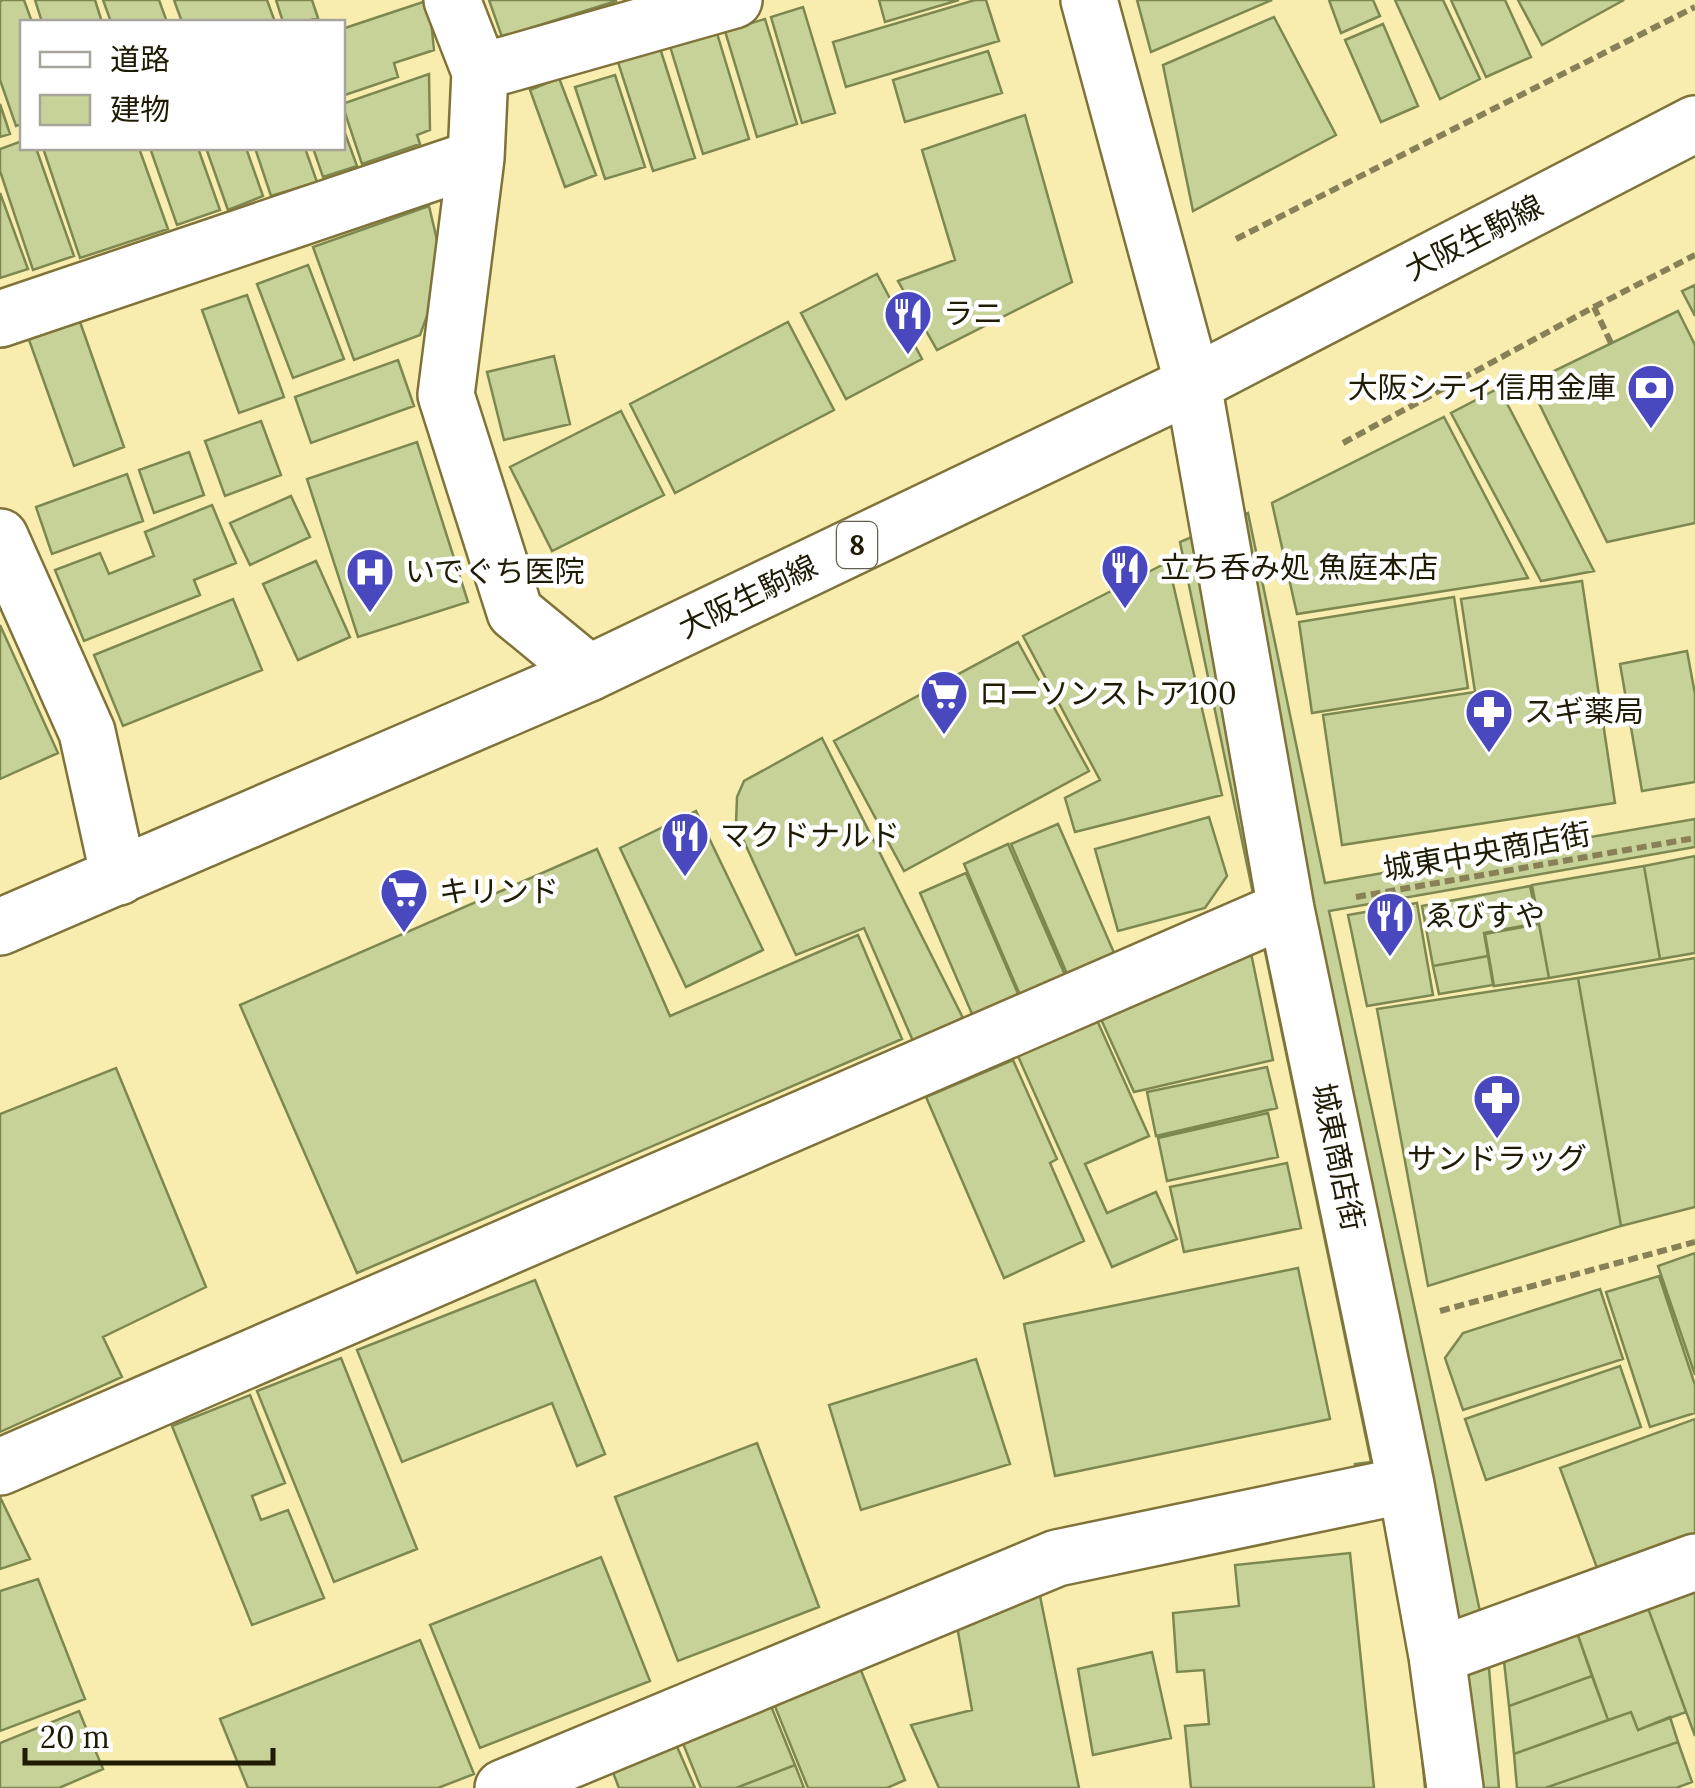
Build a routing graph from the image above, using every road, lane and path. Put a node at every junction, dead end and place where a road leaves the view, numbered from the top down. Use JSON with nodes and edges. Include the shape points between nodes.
{"nodes":[{"id":1,"x":452,"y":0,"type":"edge"},
{"id":2,"x":734,"y":0,"type":"edge"},
{"id":3,"x":1089,"y":0,"type":"edge"},
{"id":4,"x":1695,"y":7,"type":"edge"},
{"id":5,"x":480,"y":72,"type":"junction"},
{"id":6,"x":1695,"y":124,"type":"edge"},
{"id":7,"x":476,"y":158,"type":"junction"},
{"id":8,"x":1236,"y":238,"type":"dead end"},
{"id":9,"x":1695,"y":255,"type":"edge"},
{"id":10,"x":1594,"y":307,"type":"junction"},
{"id":11,"x":0,"y":319,"type":"edge"},
{"id":12,"x":1612,"y":343,"type":"dead end"},
{"id":13,"x":1193,"y":384,"type":"junction"},
{"id":14,"x":1342,"y":443,"type":"dead end"},
{"id":15,"x":0,"y":537,"type":"edge"},
{"id":16,"x":589,"y":673,"type":"junction"},
{"id":17,"x":1695,"y":838,"type":"edge"},
{"id":18,"x":119,"y":877,"type":"junction"},
{"id":19,"x":1286,"y":909,"type":"junction"},
{"id":20,"x":0,"y":927,"type":"edge"},
{"id":21,"x":1695,"y":1242,"type":"edge"},
{"id":22,"x":1374,"y":1329,"type":"junction"},
{"id":23,"x":0,"y":1467,"type":"edge"},
{"id":24,"x":1406,"y":1484,"type":"junction"},
{"id":25,"x":1695,"y":1562,"type":"edge"},
{"id":26,"x":1436,"y":1656,"type":"junction"},
{"id":27,"x":503,"y":1788,"type":"edge"},
{"id":28,"x":1455,"y":1788,"type":"edge"}],
"edges":[{"from":1,"to":5,"type":"street"},
{"from":2,"to":5,"type":"street"},
{"from":3,"to":13,"type":"street","name":"城東商店街"},
{"from":4,"to":8,"type":"path"},
{"from":5,"to":7,"type":"street"},
{"from":6,"to":13,"type":"street","name":"大阪生駒線","number":"8"},
{"from":7,"to":11,"type":"street"},
{"from":7,"to":16,"type":"street","via":[[446,394],[515,612]]},
{"from":9,"to":10,"type":"path"},
{"from":10,"to":12,"type":"path"},
{"from":10,"to":14,"type":"path"},
{"from":13,"to":16,"type":"street","name":"大阪生駒線","number":"8"},
{"from":13,"to":19,"type":"street","name":"城東商店街"},
{"from":15,"to":18,"type":"street","via":[[86,732]]},
{"from":16,"to":18,"type":"street","name":"大阪生駒線","number":"8"},
{"from":17,"to":19,"type":"path","name":"城東中央商店街"},
{"from":18,"to":20,"type":"street","name":"大阪生駒線","number":"8"},
{"from":19,"to":22,"type":"street","name":"城東商店街"},
{"from":19,"to":23,"type":"street"},
{"from":21,"to":22,"type":"path"},
{"from":22,"to":24,"type":"street","name":"城東商店街"},
{"from":24,"to":26,"type":"street","name":"城東商店街"},
{"from":24,"to":27,"type":"street","via":[[1057,1558]]},
{"from":25,"to":26,"type":"street"},
{"from":26,"to":28,"type":"street","name":"城東商店街"}]}
